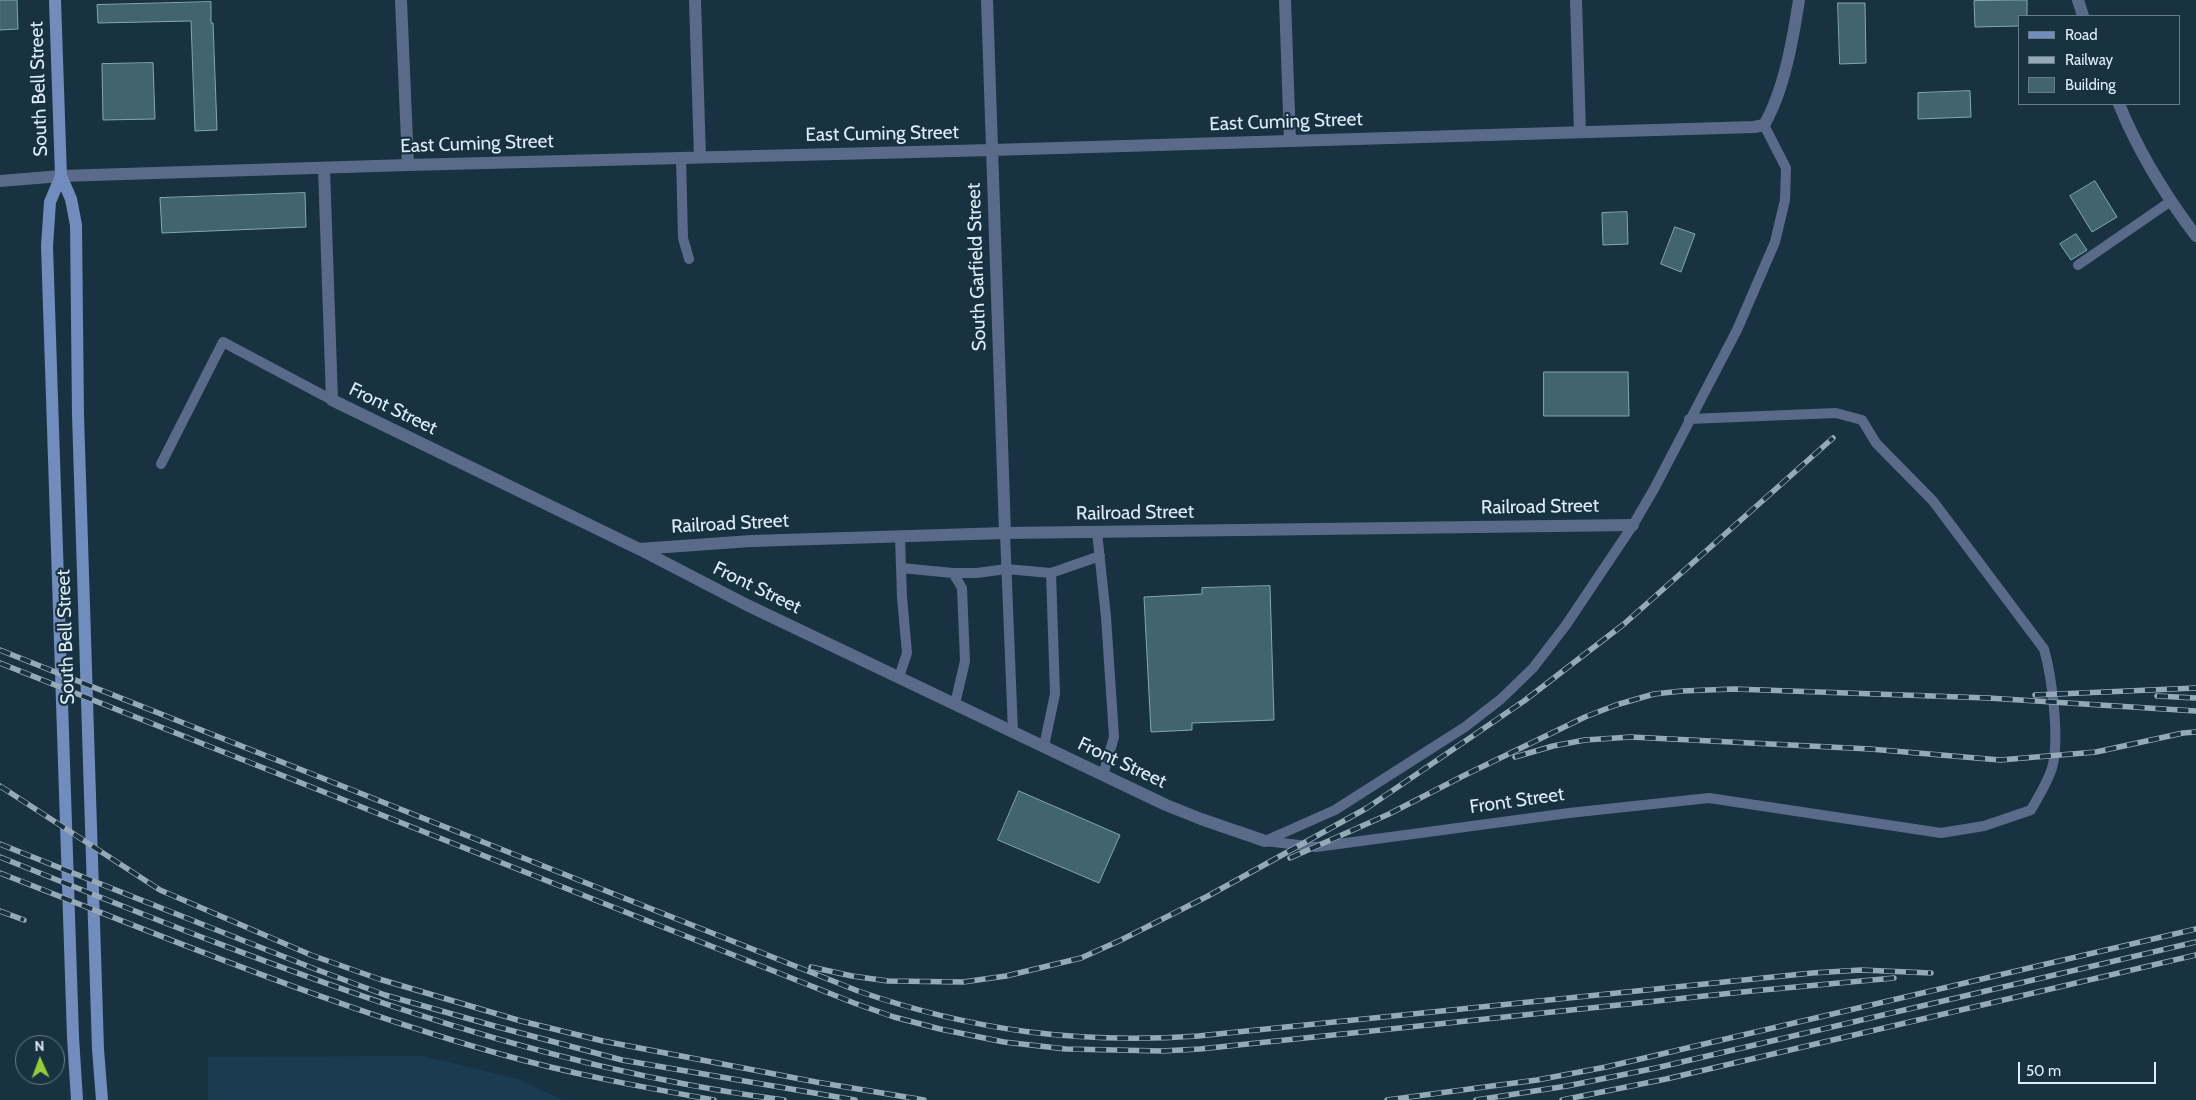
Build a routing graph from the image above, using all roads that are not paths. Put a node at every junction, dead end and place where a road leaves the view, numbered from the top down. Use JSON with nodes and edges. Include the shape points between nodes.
{"nodes":[{"id":1,"x":55,"y":0,"type":"edge"},
{"id":2,"x":401,"y":0,"type":"edge"},
{"id":3,"x":695,"y":0,"type":"edge"},
{"id":4,"x":987,"y":0,"type":"edge"},
{"id":5,"x":1285,"y":0,"type":"edge"},
{"id":6,"x":1576,"y":0,"type":"edge"},
{"id":7,"x":1799,"y":0,"type":"edge"},
{"id":8,"x":2078,"y":0,"type":"edge"},
{"id":9,"x":2083,"y":15,"type":"edge"},
{"id":10,"x":2118,"y":105,"type":"edge"},
{"id":11,"x":1764,"y":124,"type":"junction"},
{"id":12,"x":1580,"y":132,"type":"junction"},
{"id":13,"x":1290,"y":140,"type":"junction"},
{"id":14,"x":992,"y":150,"type":"junction"},
{"id":15,"x":700,"y":156,"type":"junction"},
{"id":16,"x":681,"y":157,"type":"junction"},
{"id":17,"x":408,"y":165,"type":"junction"},
{"id":18,"x":324,"y":168,"type":"junction"},
{"id":19,"x":61,"y":176,"type":"junction"},
{"id":20,"x":0,"y":181,"type":"edge"},
{"id":21,"x":2171,"y":201,"type":"junction"},
{"id":22,"x":2196,"y":236,"type":"edge"},
{"id":23,"x":689,"y":259,"type":"dead end"},
{"id":24,"x":2078,"y":265,"type":"dead end"},
{"id":25,"x":332,"y":400,"type":"junction"},
{"id":26,"x":1689,"y":419,"type":"junction"},
{"id":27,"x":161,"y":464,"type":"dead end"},
{"id":28,"x":1633,"y":525,"type":"junction"},
{"id":29,"x":1098,"y":532,"type":"junction"},
{"id":30,"x":1005,"y":533,"type":"junction"},
{"id":31,"x":900,"y":536,"type":"junction"},
{"id":32,"x":639,"y":549,"type":"junction"},
{"id":33,"x":1100,"y":556,"type":"junction"},
{"id":34,"x":901,"y":568,"type":"junction"},
{"id":35,"x":1006,"y":569,"type":"junction"},
{"id":36,"x":954,"y":573,"type":"junction"},
{"id":37,"x":1052,"y":573,"type":"junction"},
{"id":38,"x":899,"y":677,"type":"junction"},
{"id":39,"x":955,"y":704,"type":"junction"},
{"id":40,"x":1013,"y":732,"type":"junction"},
{"id":41,"x":1044,"y":746,"type":"junction"},
{"id":42,"x":1103,"y":775,"type":"junction"},
{"id":43,"x":1265,"y":841,"type":"junction"},
{"id":44,"x":77,"y":1100,"type":"edge"},
{"id":45,"x":102,"y":1100,"type":"edge"}],
"edges":[{"from":1,"to":19,"type":"main road","name":"South Bell Street"},
{"from":2,"to":17,"type":"street"},
{"from":3,"to":15,"type":"street"},
{"from":4,"to":14,"type":"street","name":"South Garfield Street"},
{"from":5,"to":13,"type":"street"},
{"from":6,"to":12,"type":"street"},
{"from":7,"to":11,"type":"street","via":[[1778,92]]},
{"from":8,"to":9,"type":"street"},
{"from":10,"to":21,"type":"street"},
{"from":11,"to":12,"type":"street","name":"East Cuming Street","via":[[1736,128]]},
{"from":11,"to":26,"type":"lane","via":[[1786,168],[1785,200],[1775,242],[1737,330]]},
{"from":12,"to":13,"type":"street","name":"East Cuming Street"},
{"from":13,"to":14,"type":"street","name":"East Cuming Street"},
{"from":14,"to":15,"type":"street","name":"East Cuming Street"},
{"from":14,"to":30,"type":"street","name":"South Garfield Street"},
{"from":15,"to":16,"type":"street","name":"East Cuming Street"},
{"from":16,"to":17,"type":"street","name":"East Cuming Street"},
{"from":16,"to":23,"type":"lane","via":[[683,238]]},
{"from":17,"to":18,"type":"street","name":"East Cuming Street"},
{"from":18,"to":19,"type":"street","name":"East Cuming Street"},
{"from":18,"to":25,"type":"street"},
{"from":19,"to":20,"type":"street","name":"East Cuming Street"},
{"from":19,"to":44,"type":"main road","name":"South Bell Street","via":[[50,202],[48,220]]},
{"from":19,"to":45,"type":"main road","name":"South Bell Street","via":[[71,199],[76,226],[78,415]]},
{"from":21,"to":22,"type":"street"},
{"from":21,"to":24,"type":"lane"},
{"from":25,"to":27,"type":"lane","via":[[223,342]]},
{"from":25,"to":32,"type":"street","name":"Front Street"},
{"from":26,"to":28,"type":"lane"},
{"from":26,"to":43,"type":"lane","name":"Front Street","via":[[1836,413],[1862,420],[1876,443],[1933,502],[2044,648],[2050,672],[2054,750],[2052,769],[2031,810],[1984,826],[1941,832],[1709,798],[1316,847]]},
{"from":28,"to":29,"type":"street","name":"Railroad Street"},
{"from":28,"to":43,"type":"lane","via":[[1566,625],[1533,668],[1501,699],[1466,727],[1335,810]]},
{"from":29,"to":30,"type":"street","name":"Railroad Street"},
{"from":29,"to":33,"type":"lane"},
{"from":30,"to":31,"type":"street","name":"Railroad Street"},
{"from":30,"to":35,"type":"lane"},
{"from":31,"to":32,"type":"street","name":"Railroad Street"},
{"from":31,"to":34,"type":"lane"},
{"from":32,"to":38,"type":"street","name":"Front Street","via":[[747,605]]},
{"from":33,"to":37,"type":"lane"},
{"from":33,"to":42,"type":"lane","via":[[1114,737]]},
{"from":34,"to":36,"type":"lane"},
{"from":34,"to":38,"type":"lane","via":[[907,653]]},
{"from":35,"to":36,"type":"lane"},
{"from":35,"to":37,"type":"lane"},
{"from":35,"to":40,"type":"lane"},
{"from":36,"to":39,"type":"lane","via":[[962,588],[964,661]]},
{"from":37,"to":41,"type":"lane","via":[[1056,694]]},
{"from":38,"to":39,"type":"street","name":"Front Street"},
{"from":39,"to":40,"type":"street","name":"Front Street"},
{"from":40,"to":41,"type":"street","name":"Front Street"},
{"from":41,"to":42,"type":"street","name":"Front Street"},
{"from":42,"to":43,"type":"street","name":"Front Street","via":[[1201,819]]}]}
